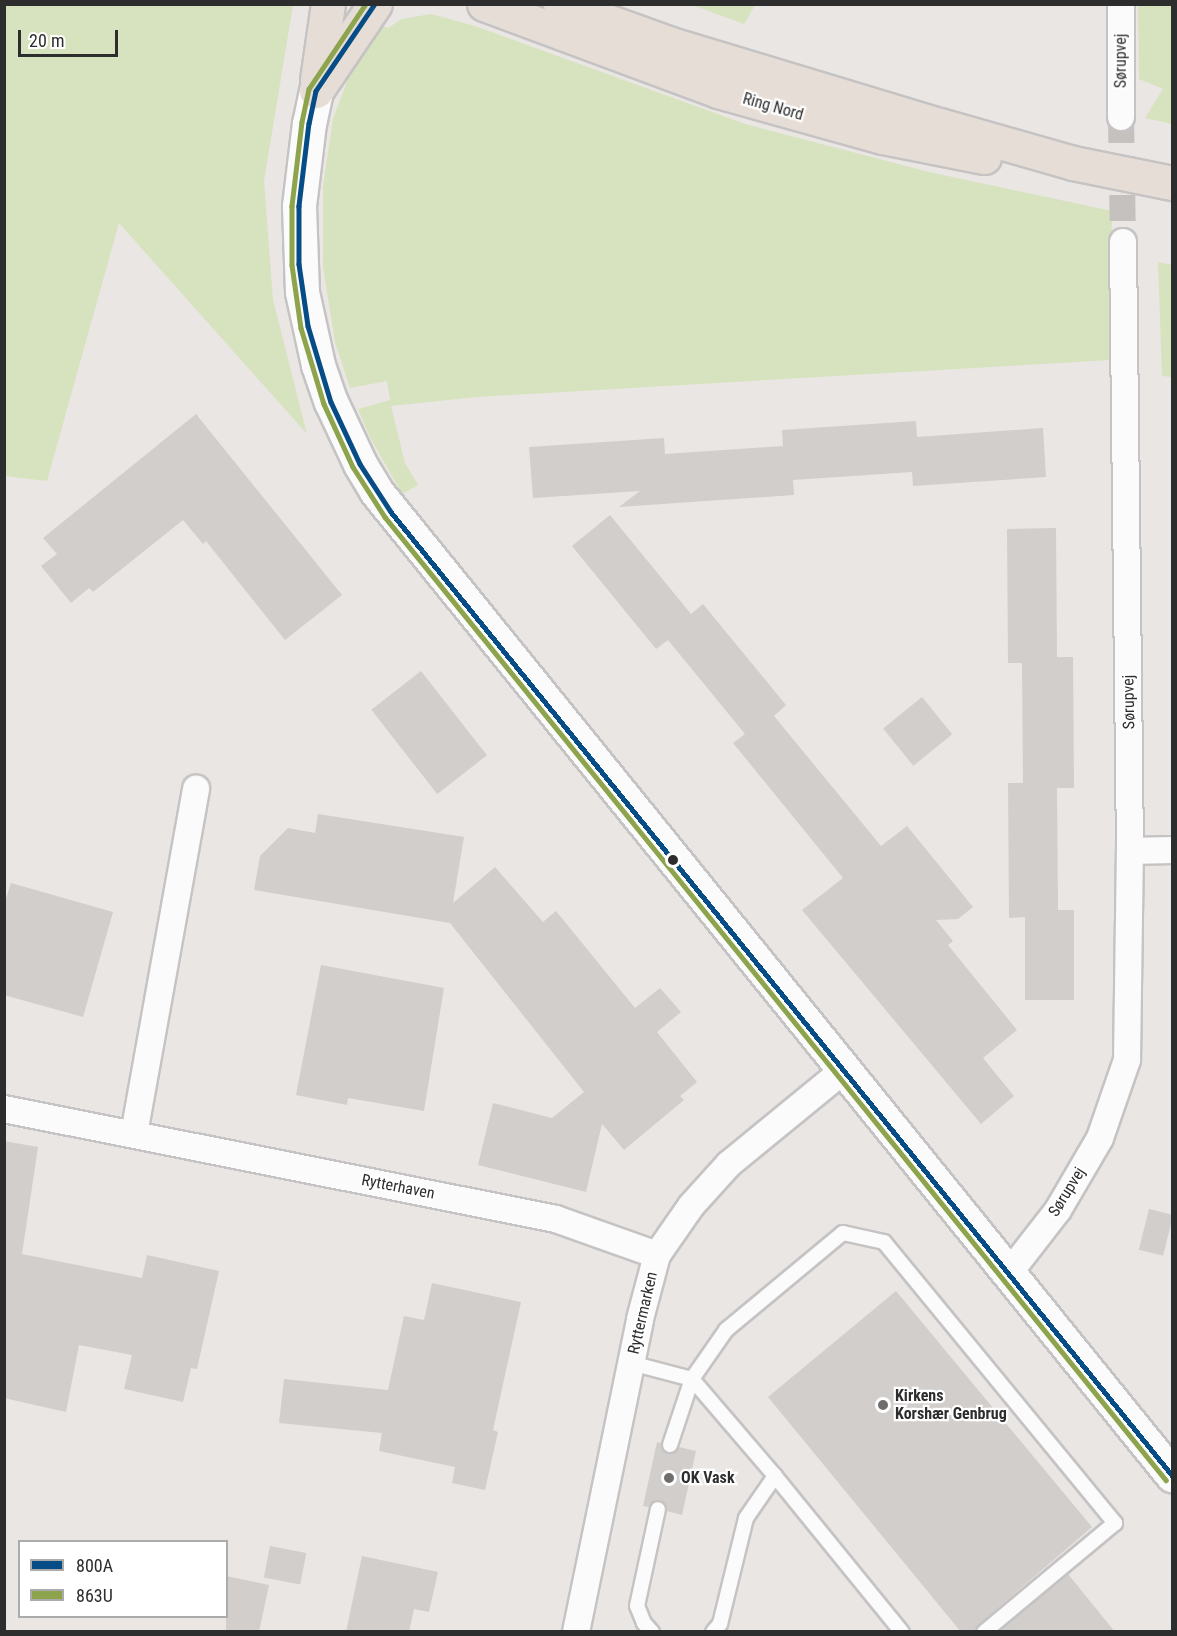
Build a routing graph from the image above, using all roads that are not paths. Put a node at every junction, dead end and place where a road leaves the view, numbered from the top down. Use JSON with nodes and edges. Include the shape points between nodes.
{"nodes":[{"id":1,"x":328,"y":4,"type":"edge"},
{"id":2,"x":375,"y":4,"type":"edge"},
{"id":3,"x":484,"y":4,"type":"edge"},
{"id":4,"x":560,"y":4,"type":"edge"},
{"id":5,"x":1120,"y":4,"type":"edge"},
{"id":6,"x":316,"y":91,"type":"junction"},
{"id":7,"x":1121,"y":117,"type":"tunnel mouth"},
{"id":8,"x":1073,"y":163,"type":"junction"},
{"id":9,"x":1173,"y":183,"type":"edge"},
{"id":10,"x":1123,"y":242,"type":"tunnel mouth"},
{"id":11,"x":196,"y":789,"type":"dead end"},
{"id":12,"x":1173,"y":850,"type":"edge"},
{"id":13,"x":1130,"y":851,"type":"junction"},
{"id":14,"x":844,"y":1070,"type":"junction"},
{"id":15,"x":4,"y":1110,"type":"edge"},
{"id":16,"x":134,"y":1134,"type":"junction"},
{"id":17,"x":657,"y":1255,"type":"junction"},
{"id":18,"x":1008,"y":1273,"type":"junction"},
{"id":19,"x":631,"y":1363,"type":"junction"},
{"id":20,"x":692,"y":1379,"type":"junction"},
{"id":21,"x":670,"y":1445,"type":"dead end"},
{"id":22,"x":1173,"y":1475,"type":"edge"},
{"id":23,"x":776,"y":1476,"type":"junction"},
{"id":24,"x":658,"y":1509,"type":"dead end"},
{"id":25,"x":576,"y":1632,"type":"edge"},
{"id":26,"x":652,"y":1632,"type":"edge"},
{"id":27,"x":713,"y":1632,"type":"edge"},
{"id":28,"x":902,"y":1632,"type":"edge"},
{"id":29,"x":984,"y":1632,"type":"edge"}],
"edges":[{"from":1,"to":6,"type":"main road"},
{"from":2,"to":6,"type":"main road"},
{"from":3,"to":8,"type":"main road","name":"Ring Nord","via":[[698,84],[798,115],[942,150],[996,159]]},
{"from":4,"to":8,"type":"main road","name":"Ring Nord","via":[[754,70]]},
{"from":5,"to":7,"type":"street","name":"Sørupvej"},
{"from":6,"to":14,"type":"street","via":[[299,206],[301,282],[318,365],[360,464],[391,512]]},
{"from":8,"to":9,"type":"main road","name":"Ring Nord"},
{"from":10,"to":13,"type":"street","name":"Sørupvej"},
{"from":11,"to":16,"type":"street"},
{"from":12,"to":13,"type":"street"},
{"from":13,"to":18,"type":"street","name":"Sørupvej","via":[[1127,1060],[1100,1138],[1058,1210]]},
{"from":14,"to":17,"type":"street","name":"Ryttermarken","via":[[729,1164],[691,1206]]},
{"from":14,"to":18,"type":"street"},
{"from":15,"to":16,"type":"street","name":"Rytterhaven"},
{"from":16,"to":17,"type":"street","name":"Rytterhaven","via":[[556,1219]]},
{"from":17,"to":19,"type":"street","name":"Ryttermarken"},
{"from":18,"to":22,"type":"street"},
{"from":19,"to":20,"type":"lane"},
{"from":19,"to":25,"type":"street","name":"Ryttermarken"},
{"from":20,"to":21,"type":"lane"},
{"from":20,"to":23,"type":"lane"},
{"from":20,"to":29,"type":"lane","via":[[726,1330],[843,1233],[884,1242],[1115,1522]]},
{"from":23,"to":27,"type":"lane","via":[[746,1518],[720,1624]]},
{"from":23,"to":28,"type":"lane"},
{"from":24,"to":26,"type":"lane","via":[[637,1606]]}]}
